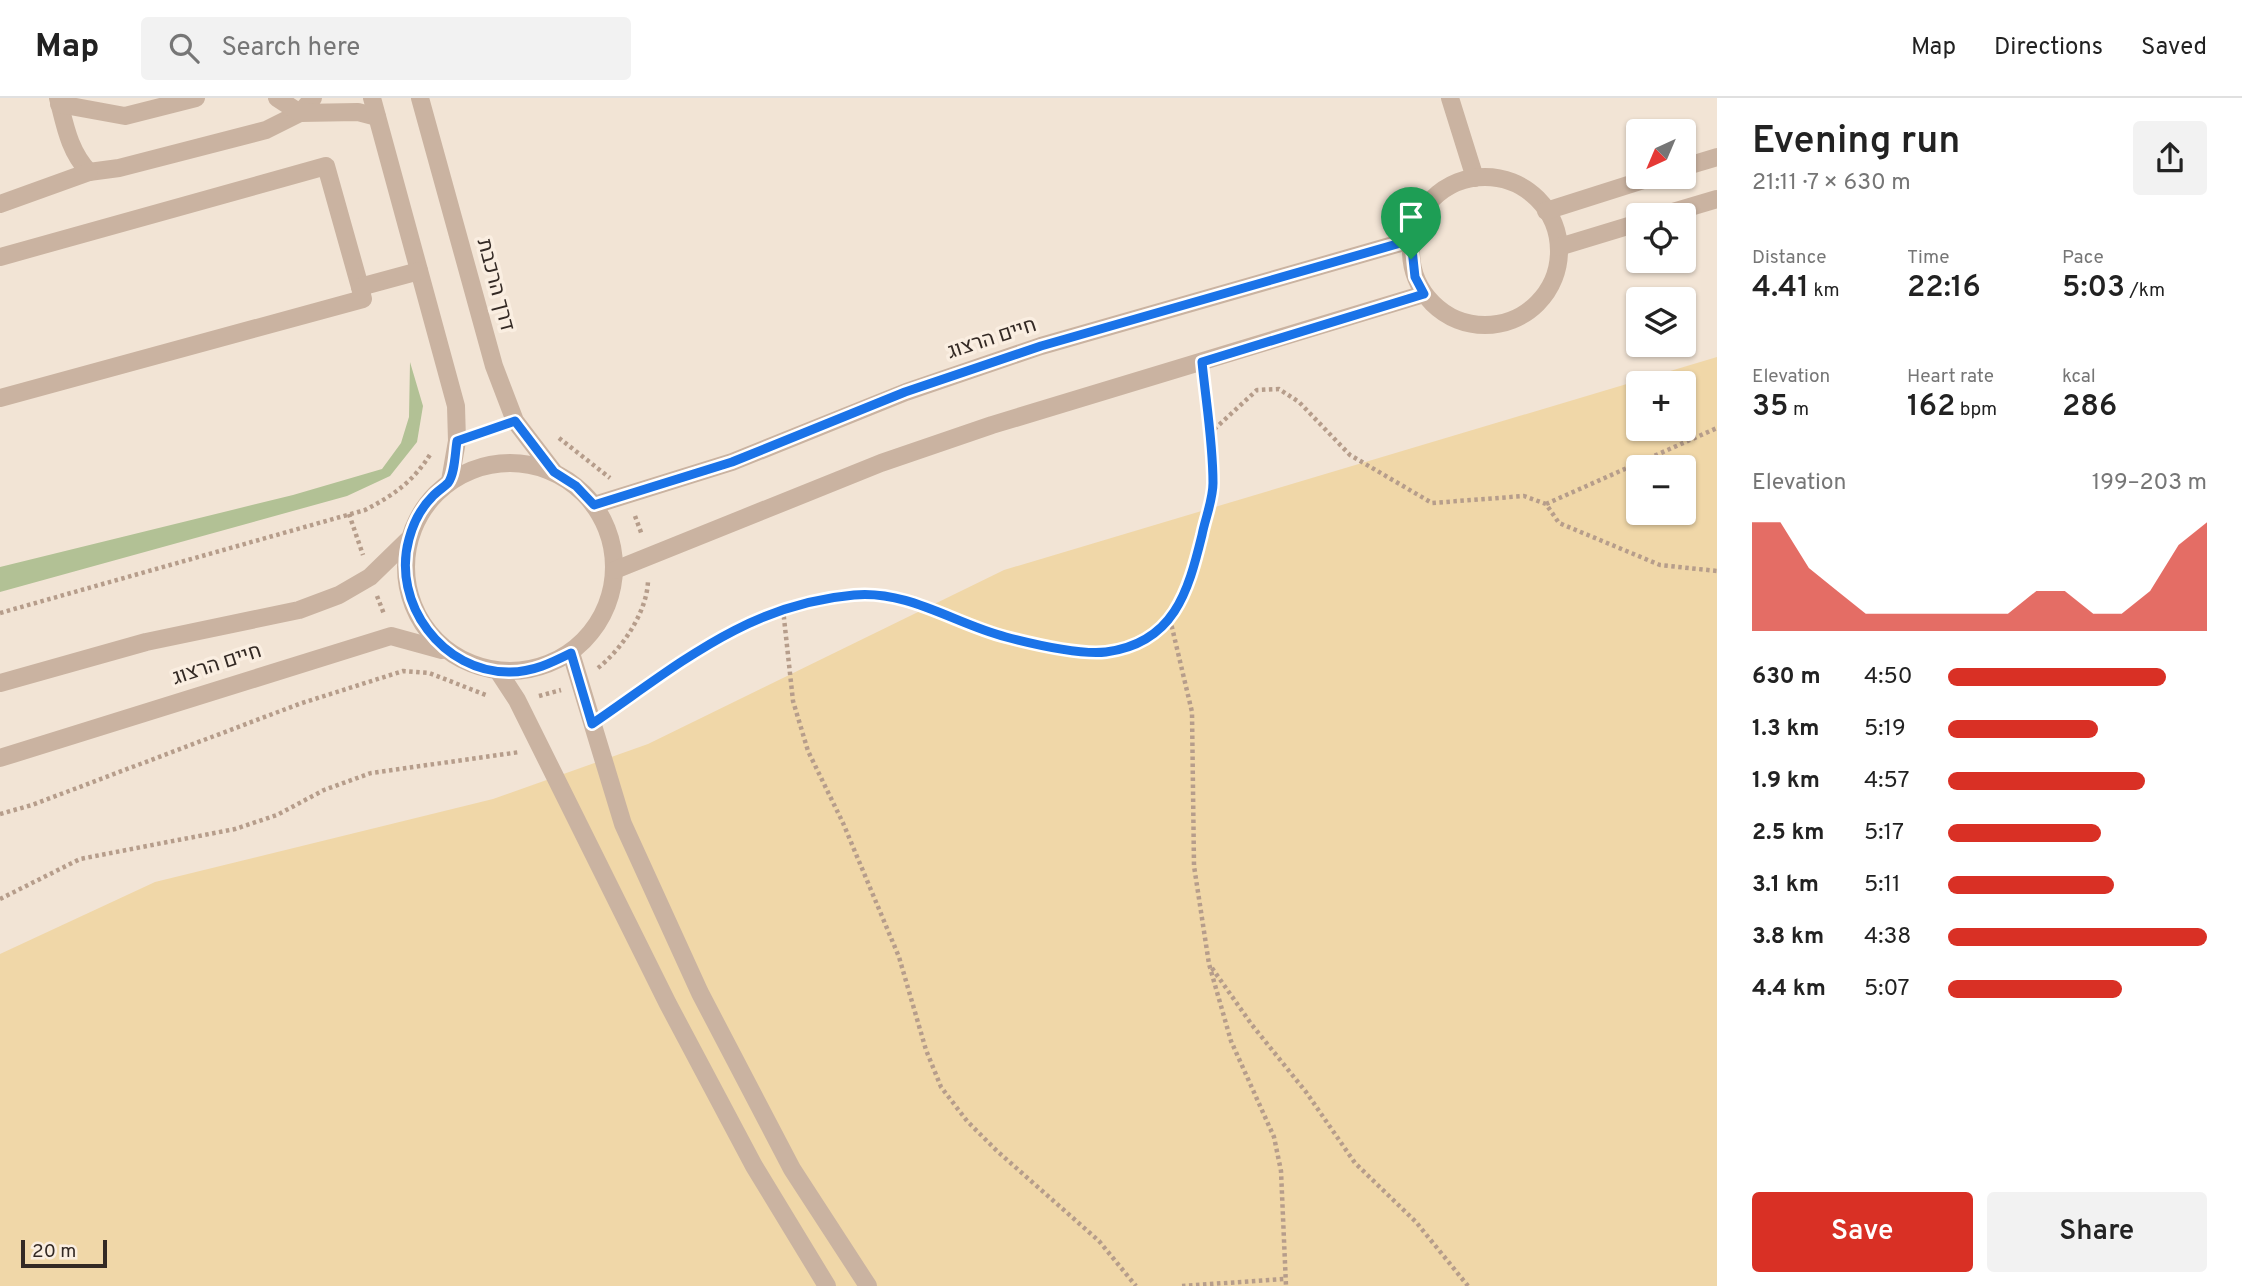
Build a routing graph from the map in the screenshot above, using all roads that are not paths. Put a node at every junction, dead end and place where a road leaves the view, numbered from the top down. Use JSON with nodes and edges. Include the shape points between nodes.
{"nodes":[{"id":1,"x":196,"y":98,"type":"edge"},
{"id":2,"x":277,"y":98,"type":"edge"},
{"id":3,"x":313,"y":98,"type":"edge"},
{"id":4,"x":372,"y":98,"type":"edge"},
{"id":5,"x":420,"y":98,"type":"edge"},
{"id":6,"x":1450,"y":98,"type":"edge"},
{"id":7,"x":58,"y":101,"type":"edge"},
{"id":8,"x":300,"y":113,"type":"junction"},
{"id":9,"x":377,"y":117,"type":"junction"},
{"id":10,"x":1717,"y":157,"type":"edge"},
{"id":11,"x":1696,"y":163,"type":"edge"},
{"id":12,"x":89,"y":172,"type":"junction"},
{"id":13,"x":1475,"y":178,"type":"junction"},
{"id":14,"x":1626,"y":186,"type":"edge"},
{"id":15,"x":1717,"y":199,"type":"edge"},
{"id":16,"x":0,"y":204,"type":"edge"},
{"id":17,"x":1696,"y":205,"type":"edge"},
{"id":18,"x":1546,"y":211,"type":"junction"},
{"id":19,"x":1626,"y":226,"type":"edge"},
{"id":20,"x":1411,"y":240,"type":"junction"},
{"id":21,"x":1559,"y":247,"type":"junction"},
{"id":22,"x":0,"y":257,"type":"edge"},
{"id":23,"x":419,"y":271,"type":"junction"},
{"id":24,"x":360,"y":286,"type":"junction"},
{"id":25,"x":1424,"y":294,"type":"junction"},
{"id":26,"x":0,"y":398,"type":"edge"},
{"id":27,"x":554,"y":472,"type":"junction"},
{"id":28,"x":450,"y":481,"type":"junction"},
{"id":29,"x":594,"y":505,"type":"junction"},
{"id":30,"x":408,"y":540,"type":"junction"},
{"id":31,"x":615,"y":570,"type":"junction"},
{"id":32,"x":449,"y":652,"type":"junction"},
{"id":33,"x":571,"y":653,"type":"junction"},
{"id":34,"x":498,"y":671,"type":"junction"},
{"id":35,"x":0,"y":683,"type":"edge"},
{"id":36,"x":0,"y":758,"type":"edge"},
{"id":37,"x":827,"y":1286,"type":"edge"},
{"id":38,"x":868,"y":1286,"type":"edge"}],
"edges":[{"from":1,"to":7,"type":"street","via":[[124,116]]},
{"from":2,"to":8,"type":"street"},
{"from":3,"to":8,"type":"street"},
{"from":4,"to":9,"type":"street"},
{"from":5,"to":27,"type":"street","name":"דרך הרכבת","via":[[494,366],[515,421]]},
{"from":6,"to":13,"type":"street"},
{"from":7,"to":12,"type":"street","via":[[76,159]]},
{"from":8,"to":9,"type":"street","via":[[358,112]]},
{"from":8,"to":12,"type":"street","via":[[266,130]]},
{"from":9,"to":23,"type":"street"},
{"from":10,"to":11,"type":"street"},
{"from":12,"to":16,"type":"street"},
{"from":13,"to":18,"type":"street","via":[[1515,184],[1533,195]]},
{"from":13,"to":20,"type":"street","via":[[1452,184],[1433,198],[1419,217]]},
{"from":14,"to":18,"type":"street"},
{"from":15,"to":17,"type":"street"},
{"from":18,"to":21,"type":"street"},
{"from":19,"to":21,"type":"street"},
{"from":20,"to":25,"type":"street","via":[[1415,277]]},
{"from":20,"to":29,"type":"street","name":"חיים הרצוג","via":[[1041,346],[905,392],[732,462]]},
{"from":21,"to":25,"type":"street","via":[[1549,288],[1536,305],[1509,321],[1478,325],[1457,320]]},
{"from":22,"to":24,"type":"street","via":[[326,166]]},
{"from":23,"to":24,"type":"street"},
{"from":23,"to":28,"type":"street","via":[[456,407],[457,441]]},
{"from":24,"to":26,"type":"street","via":[[363,299]]},
{"from":25,"to":31,"type":"street","via":[[992,425],[881,463]]},
{"from":27,"to":28,"type":"street","via":[[519,462],[482,466]]},
{"from":27,"to":29,"type":"street"},
{"from":28,"to":30,"type":"street","via":[[431,497]]},
{"from":29,"to":31,"type":"street","via":[[606,525]]},
{"from":30,"to":32,"type":"street","via":[[405,571],[411,603],[426,630]]},
{"from":30,"to":35,"type":"street","name":"חיים הרצוג","via":[[370,577],[299,610],[146,642]]},
{"from":31,"to":33,"type":"street","via":[[613,591],[594,631]]},
{"from":32,"to":34,"type":"street","via":[[478,667]]},
{"from":32,"to":36,"type":"street","name":"חיים הרצוג","via":[[391,636]]},
{"from":33,"to":34,"type":"street","via":[[542,668]]},
{"from":33,"to":38,"type":"street","via":[[623,824],[700,993],[792,1169]]},
{"from":34,"to":37,"type":"street","via":[[754,1166]]}]}
